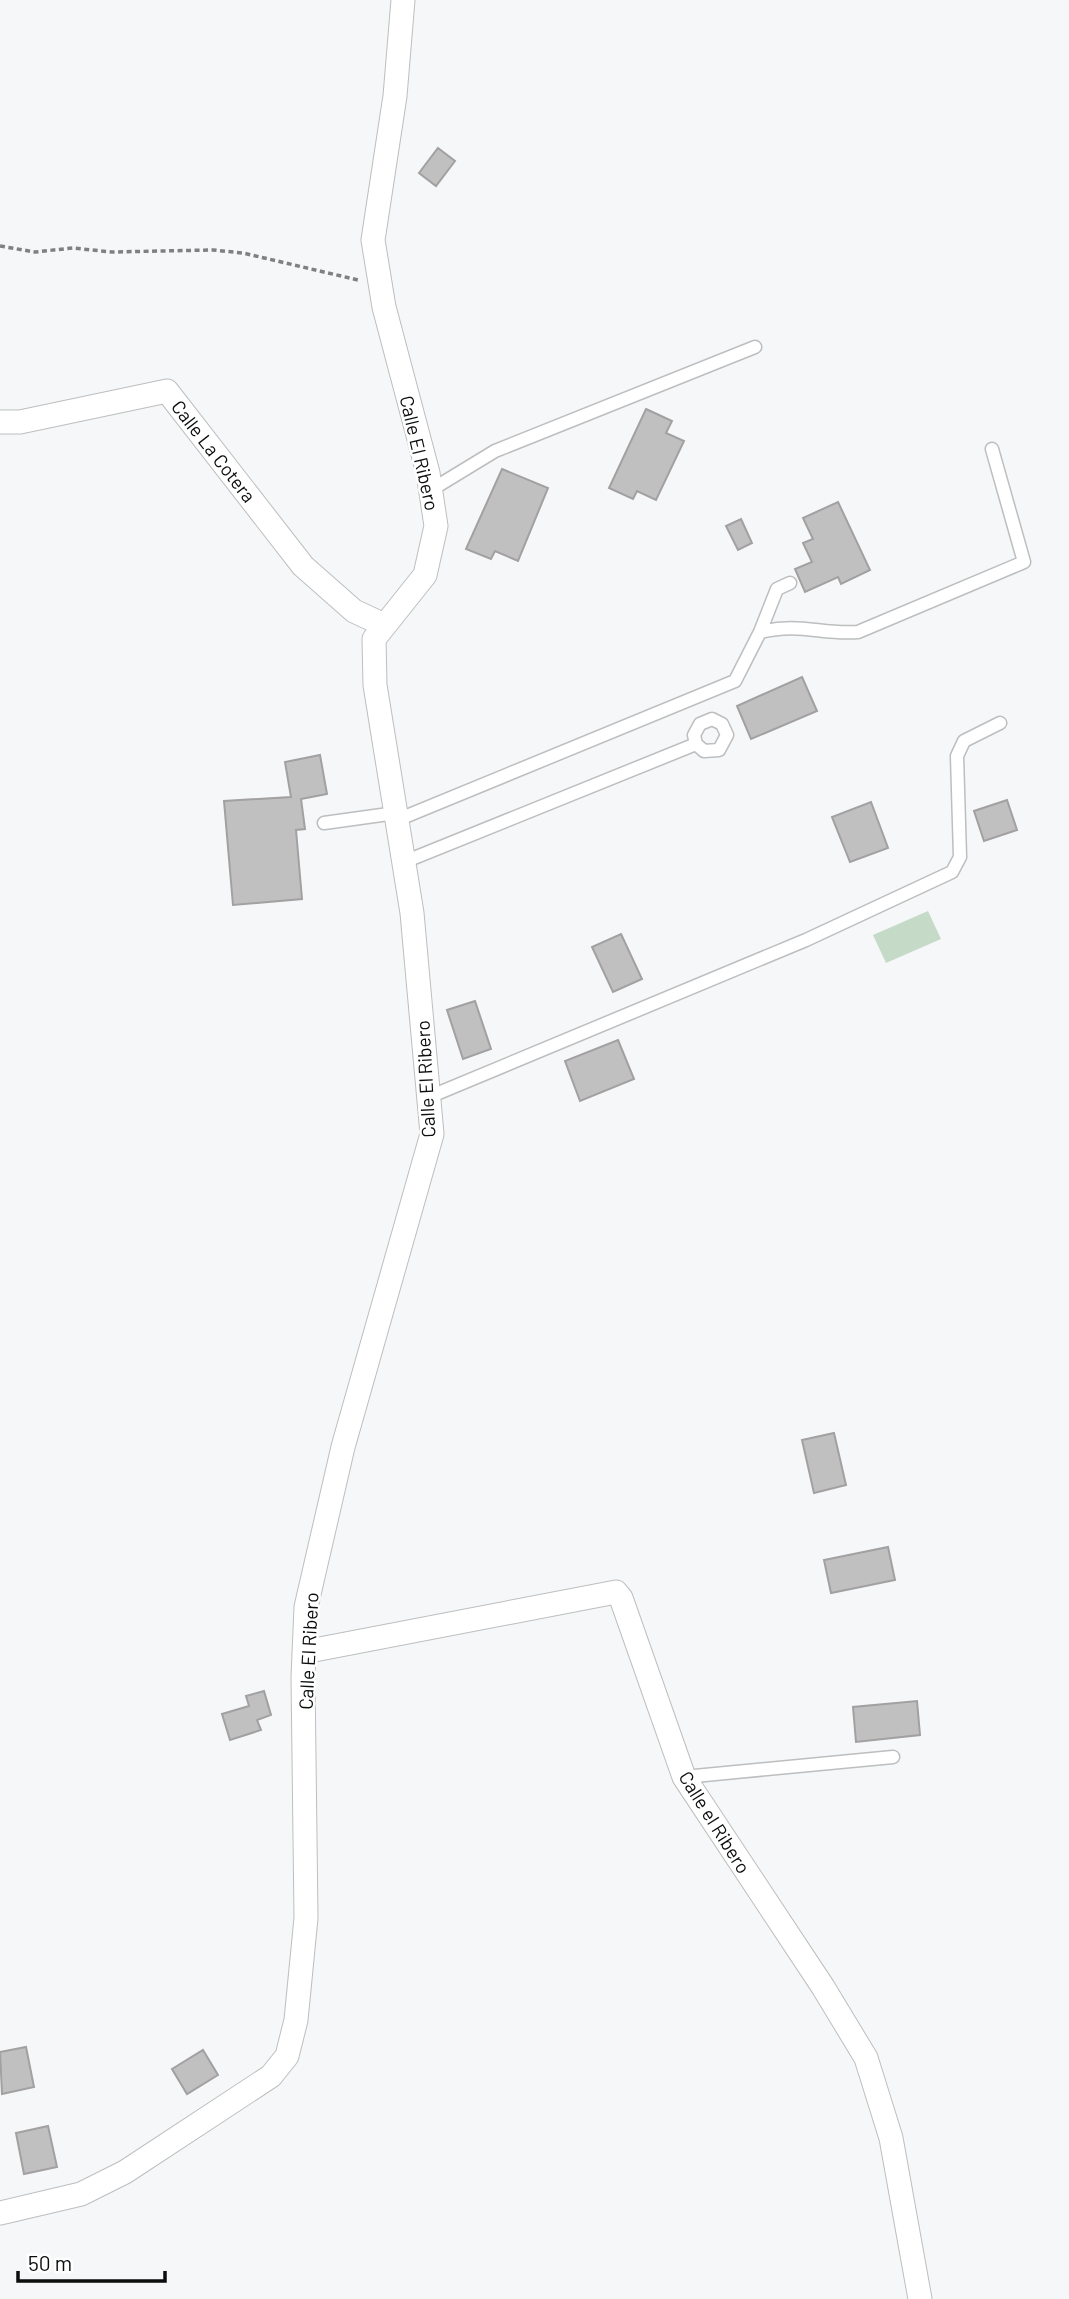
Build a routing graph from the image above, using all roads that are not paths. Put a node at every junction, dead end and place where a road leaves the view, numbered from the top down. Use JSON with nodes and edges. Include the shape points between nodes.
{"nodes":[{"id":1,"x":403,"y":0,"type":"edge"},
{"id":2,"x":755,"y":347,"type":"dead end"},
{"id":3,"x":0,"y":422,"type":"edge"},
{"id":4,"x":992,"y":449,"type":"dead end"},
{"id":5,"x":431,"y":490,"type":"junction"},
{"id":6,"x":790,"y":583,"type":"dead end"},
{"id":7,"x":384,"y":625,"type":"junction"},
{"id":8,"x":760,"y":632,"type":"junction"},
{"id":9,"x":1000,"y":723,"type":"dead end"},
{"id":10,"x":696,"y":744,"type":"dead end"},
{"id":11,"x":396,"y":817,"type":"junction"},
{"id":12,"x":324,"y":823,"type":"dead end"},
{"id":13,"x":404,"y":862,"type":"junction"},
{"id":14,"x":429,"y":1097,"type":"junction"},
{"id":15,"x":304,"y":1652,"type":"junction"},
{"id":16,"x":893,"y":1757,"type":"dead end"},
{"id":17,"x":684,"y":1777,"type":"junction"},
{"id":18,"x":0,"y":2213,"type":"edge"},
{"id":19,"x":920,"y":2299,"type":"edge"}],
"edges":[{"from":1,"to":5,"type":"street","name":"Calle El Ribero","via":[[395,96],[373,240]]},
{"from":2,"to":5,"type":"lane","via":[[495,451]]},
{"from":3,"to":7,"type":"street","name":"Calle La Cotera","via":[[20,422],[167,391],[303,566],[354,611]]},
{"from":4,"to":8,"type":"lane","via":[[1024,562],[858,632],[803,626]]},
{"from":5,"to":7,"type":"street","name":"Calle El Ribero","via":[[436,526],[425,575]]},
{"from":6,"to":8,"type":"lane","via":[[777,589]]},
{"from":7,"to":11,"type":"street","name":"Calle El Ribero","via":[[374,639],[375,685]]},
{"from":8,"to":11,"type":"lane","via":[[735,681]]},
{"from":9,"to":14,"type":"lane","via":[[964,741],[957,756],[960,857],[952,872],[806,940]]},
{"from":10,"to":13,"type":"lane"},
{"from":11,"to":12,"type":"lane"},
{"from":11,"to":13,"type":"street","name":"Calle El Ribero"},
{"from":13,"to":14,"type":"street","name":"Calle El Ribero"},
{"from":14,"to":15,"type":"street","name":"Calle El Ribero","via":[[432,1134],[344,1447],[306,1607]]},
{"from":15,"to":17,"type":"street","name":"Calle el Ribero","via":[[616,1592]]},
{"from":15,"to":18,"type":"street","name":"Calle El Ribero","via":[[306,1918],[296,2020],[287,2056],[271,2076],[125,2172],[81,2194]]},
{"from":16,"to":17,"type":"lane"},
{"from":17,"to":19,"type":"street","name":"Calle el Ribero","via":[[866,2058],[891,2138]]}]}
